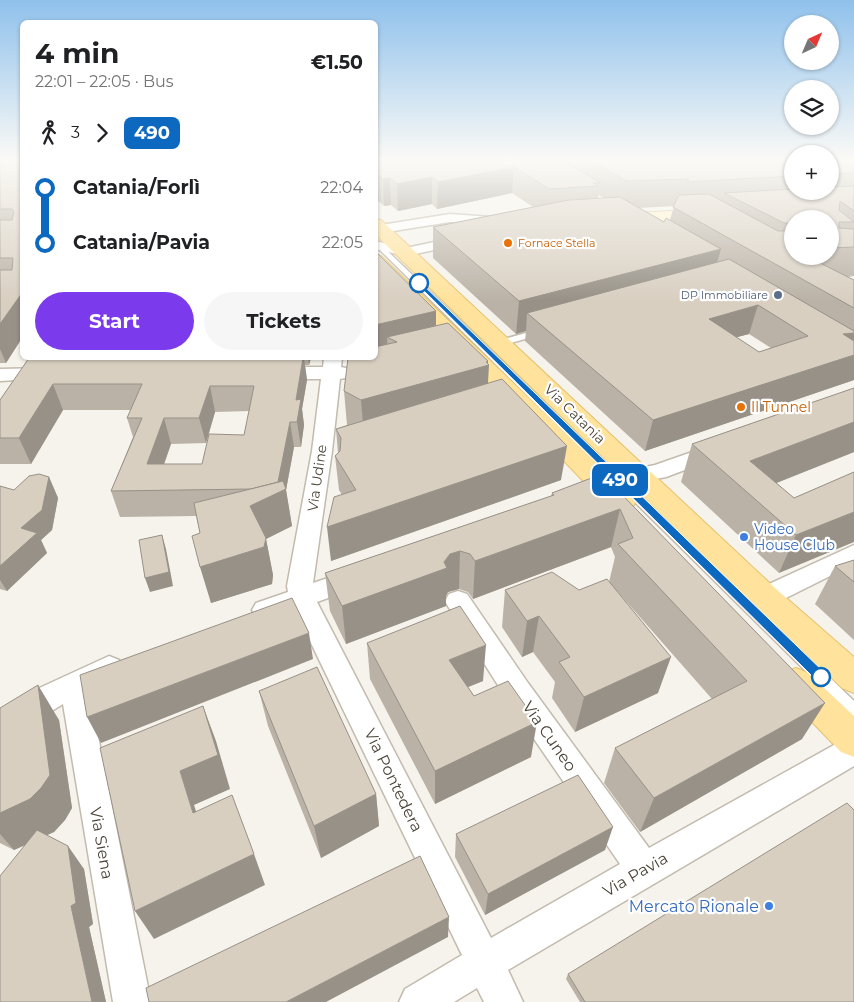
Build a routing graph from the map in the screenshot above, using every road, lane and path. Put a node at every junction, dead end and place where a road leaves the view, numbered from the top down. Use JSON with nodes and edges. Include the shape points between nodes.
{"nodes":[{"id":1,"x":726,"y":213,"type":"edge"},
{"id":2,"x":605,"y":215,"type":"edge"},
{"id":3,"x":625,"y":218,"type":"junction"},
{"id":4,"x":648,"y":232,"type":"edge"},
{"id":5,"x":378,"y":239,"type":"edge"},
{"id":6,"x":378,"y":239,"type":"edge"},
{"id":7,"x":378,"y":240,"type":"edge"},
{"id":8,"x":378,"y":240,"type":"edge"},
{"id":9,"x":406,"y":252,"type":"junction"},
{"id":10,"x":550,"y":329,"type":"edge"},
{"id":11,"x":500,"y":343,"type":"junction"},
{"id":12,"x":30,"y":360,"type":"edge"},
{"id":13,"x":332,"y":365,"type":"edge"},
{"id":14,"x":365,"y":370,"type":"edge"},
{"id":15,"x":257,"y":373,"type":"edge"},
{"id":16,"x":61,"y":374,"type":"edge"},
{"id":17,"x":0,"y":375,"type":"edge"},
{"id":18,"x":20,"y":375,"type":"junction"},
{"id":19,"x":6,"y":396,"type":"edge"},
{"id":20,"x":732,"y":445,"type":"edge"},
{"id":21,"x":345,"y":450,"type":"edge"},
{"id":22,"x":322,"y":452,"type":"junction"},
{"id":23,"x":621,"y":481,"type":"junction"},
{"id":24,"x":569,"y":499,"type":"edge"},
{"id":25,"x":854,"y":554,"type":"edge"},
{"id":26,"x":376,"y":570,"type":"edge"},
{"id":27,"x":302,"y":597,"type":"junction"},
{"id":28,"x":765,"y":597,"type":"junction"},
{"id":29,"x":458,"y":601,"type":"dead end"},
{"id":30,"x":242,"y":618,"type":"edge"},
{"id":31,"x":127,"y":660,"type":"edge"},
{"id":32,"x":854,"y":678,"type":"edge"},
{"id":33,"x":74,"y":685,"type":"junction"},
{"id":34,"x":854,"y":710,"type":"edge"},
{"id":35,"x":0,"y":728,"type":"edge"},
{"id":36,"x":854,"y":740,"type":"edge"},
{"id":37,"x":854,"y":750,"type":"edge"},
{"id":38,"x":644,"y":869,"type":"junction"},
{"id":39,"x":485,"y":963,"type":"junction"},
{"id":40,"x":131,"y":1000,"type":"edge"},
{"id":41,"x":418,"y":1002,"type":"edge"},
{"id":42,"x":504,"y":1002,"type":"edge"}],
"edges":[{"from":1,"to":3,"type":"street","via":[[703,218]]},
{"from":2,"to":3,"type":"street"},
{"from":3,"to":4,"type":"street"},
{"from":5,"to":9,"type":"street","via":[[450,218],[522,225]]},
{"from":6,"to":9,"type":"main road","name":"Via Catania"},
{"from":7,"to":23,"type":"main road","name":"Via Catania","via":[[454,347],[508,401]]},
{"from":8,"to":23,"type":"lane","name":"Via Catania"},
{"from":9,"to":11,"type":"main road","name":"Via Catania"},
{"from":10,"to":11,"type":"lane"},
{"from":11,"to":23,"type":"main road","name":"Via Catania"},
{"from":12,"to":18,"type":"street"},
{"from":13,"to":14,"type":"street","via":[[356,372]]},
{"from":13,"to":15,"type":"street"},
{"from":13,"to":22,"type":"street","name":"Via Udine"},
{"from":16,"to":18,"type":"street"},
{"from":17,"to":18,"type":"street"},
{"from":18,"to":19,"type":"street"},
{"from":20,"to":23,"type":"street","via":[[658,472]]},
{"from":21,"to":22,"type":"street"},
{"from":22,"to":27,"type":"street","name":"Via Udine","via":[[300,586]]},
{"from":23,"to":24,"type":"street"},
{"from":23,"to":28,"type":"main road","name":"Via Catania"},
{"from":23,"to":34,"type":"lane","name":"Via Catania"},
{"from":23,"to":36,"type":"main road","name":"Via Catania"},
{"from":25,"to":28,"type":"street"},
{"from":26,"to":27,"type":"street"},
{"from":27,"to":30,"type":"street"},
{"from":27,"to":39,"type":"street","name":"Via Pontedera"},
{"from":28,"to":32,"type":"main road","name":"Via Catania"},
{"from":29,"to":38,"type":"street","name":"Via Cuneo","via":[[518,692]]},
{"from":31,"to":33,"type":"street"},
{"from":33,"to":35,"type":"street"},
{"from":33,"to":40,"type":"street","name":"Via Siena"},
{"from":37,"to":38,"type":"street","name":"Via Pavia"},
{"from":38,"to":39,"type":"street","name":"Via Pavia"},
{"from":39,"to":41,"type":"street","name":"Via Pavia"},
{"from":39,"to":42,"type":"street","name":"Via Pontedera"}]}
